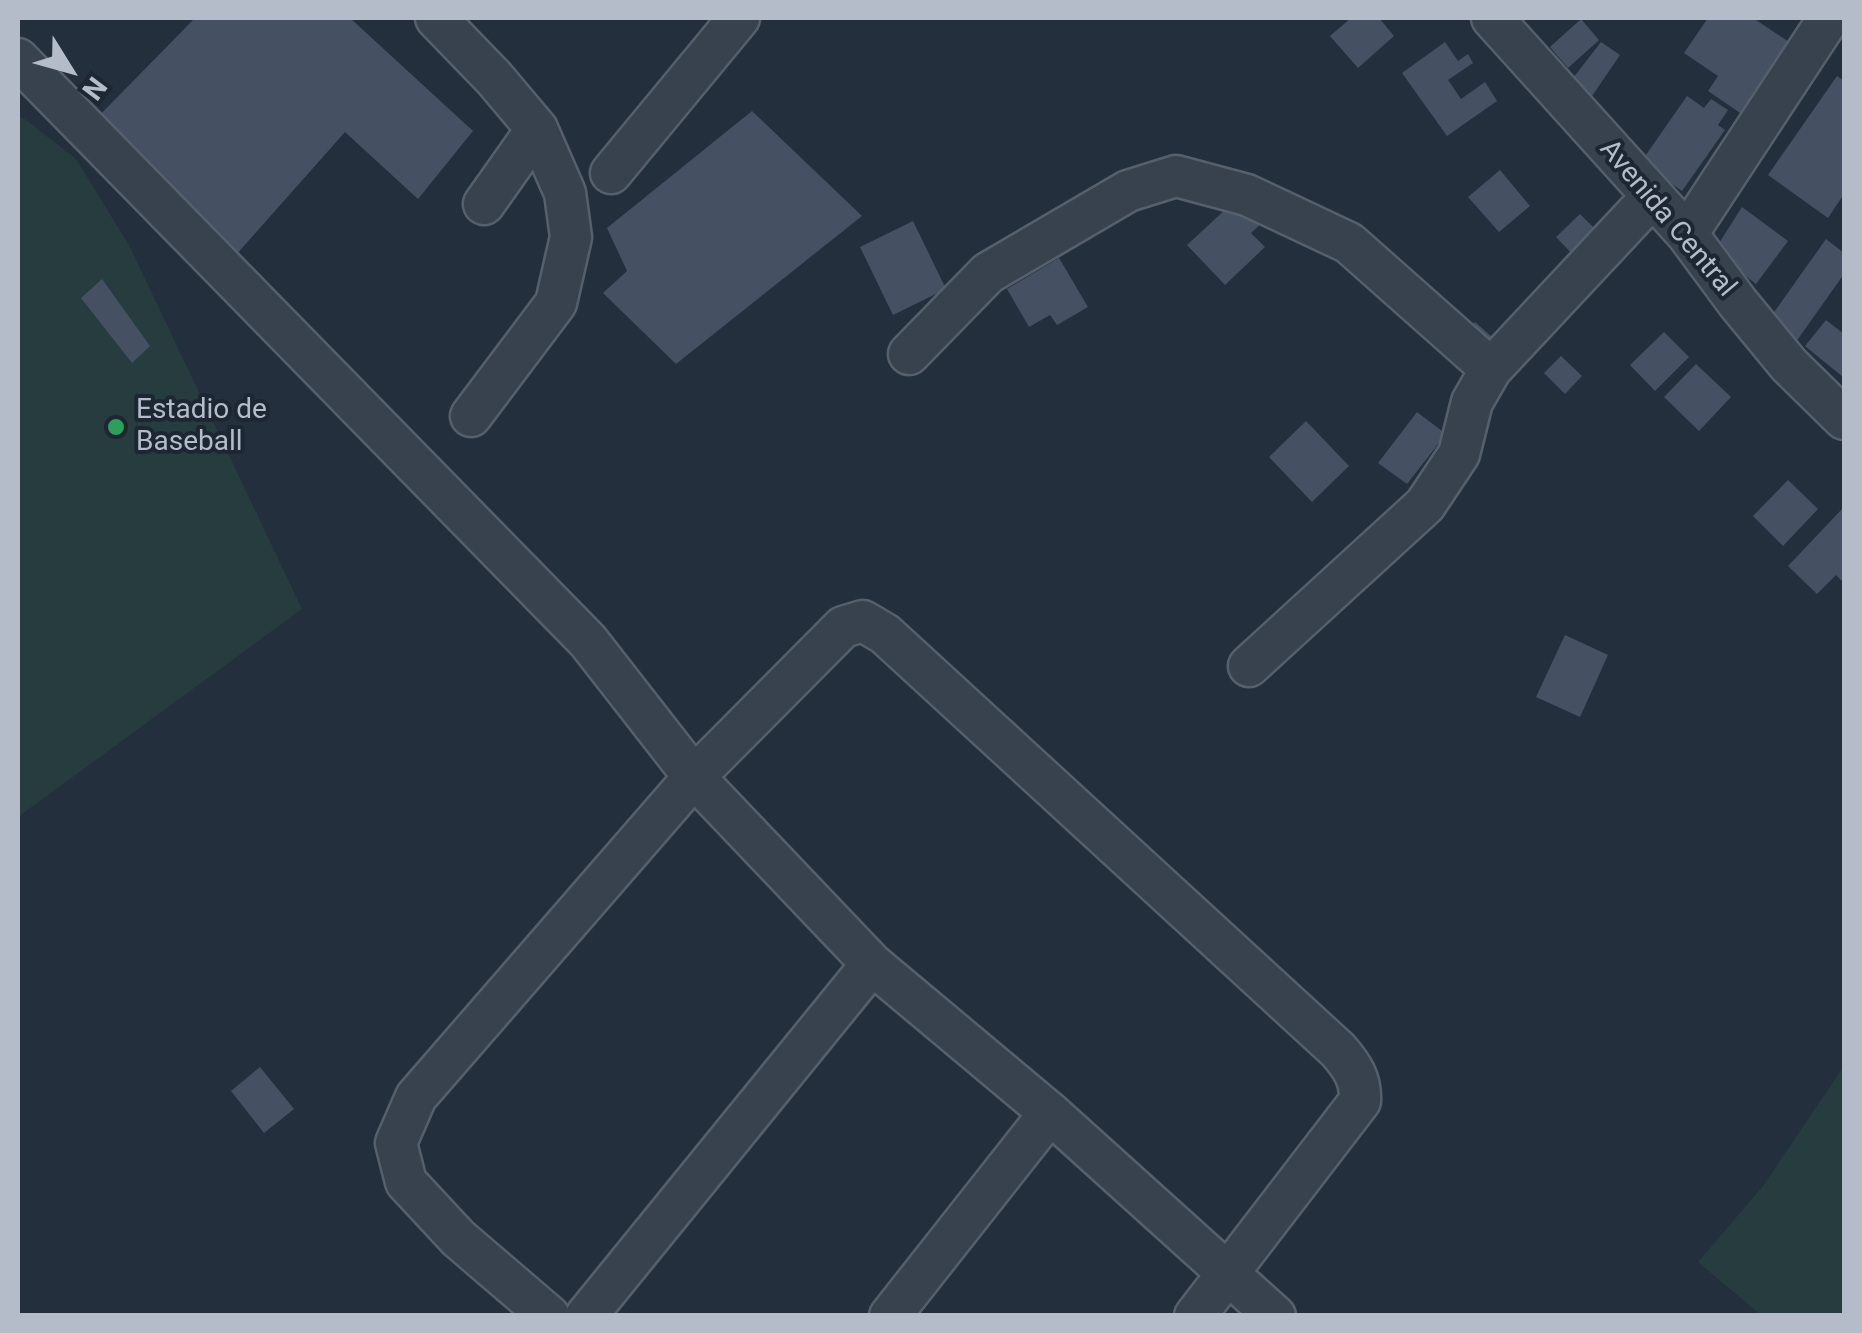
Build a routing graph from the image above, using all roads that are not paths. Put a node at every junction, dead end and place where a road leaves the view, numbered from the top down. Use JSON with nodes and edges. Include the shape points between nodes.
{"nodes":[{"id":1,"x":436,"y":18,"type":"edge"},
{"id":2,"x":739,"y":18,"type":"edge"},
{"id":3,"x":1492,"y":18,"type":"edge"},
{"id":4,"x":1829,"y":18,"type":"edge"},
{"id":5,"x":18,"y":59,"type":"edge"},
{"id":6,"x":538,"y":129,"type":"junction"},
{"id":7,"x":612,"y":173,"type":"dead end"},
{"id":8,"x":1652,"y":197,"type":"junction"},
{"id":9,"x":484,"y":204,"type":"dead end"},
{"id":10,"x":1687,"y":234,"type":"junction"},
{"id":11,"x":909,"y":354,"type":"dead end"},
{"id":12,"x":1491,"y":369,"type":"junction"},
{"id":13,"x":470,"y":416,"type":"dead end"},
{"id":14,"x":1844,"y":419,"type":"edge"},
{"id":15,"x":1249,"y":666,"type":"dead end"},
{"id":16,"x":694,"y":777,"type":"junction"},
{"id":17,"x":872,"y":964,"type":"junction"},
{"id":18,"x":1050,"y":1113,"type":"junction"},
{"id":19,"x":1228,"y":1273,"type":"junction"},
{"id":20,"x":548,"y":1316,"type":"edge"},
{"id":21,"x":586,"y":1316,"type":"edge"},
{"id":22,"x":890,"y":1316,"type":"edge"},
{"id":23,"x":1195,"y":1316,"type":"edge"},
{"id":24,"x":1276,"y":1316,"type":"edge"}],
"edges":[{"from":1,"to":6,"type":"street"},
{"from":2,"to":7,"type":"street"},
{"from":3,"to":8,"type":"street","name":"Avenida Central"},
{"from":4,"to":10,"type":"street"},
{"from":5,"to":16,"type":"street","via":[[588,641]]},
{"from":6,"to":9,"type":"street"},
{"from":6,"to":13,"type":"street","via":[[565,193],[571,237],[556,304]]},
{"from":8,"to":10,"type":"street","name":"Avenida Central"},
{"from":8,"to":12,"type":"street"},
{"from":10,"to":14,"type":"street","name":"Avenida Central","via":[[1789,365]]},
{"from":11,"to":12,"type":"street","via":[[988,273],[1128,191],[1176,176],[1247,196],[1349,243]]},
{"from":12,"to":15,"type":"street","via":[[1472,402],[1459,454],[1425,505]]},
{"from":16,"to":17,"type":"street"},
{"from":16,"to":19,"type":"street","via":[[844,627],[863,621],[885,634],[1323,1036],[1353,1066],[1360,1101]]},
{"from":16,"to":20,"type":"street","via":[[416,1097],[396,1143],[406,1182],[458,1238]]},
{"from":17,"to":18,"type":"street"},
{"from":17,"to":21,"type":"street"},
{"from":18,"to":19,"type":"street"},
{"from":18,"to":22,"type":"street"},
{"from":19,"to":23,"type":"street"},
{"from":19,"to":24,"type":"street"}]}
